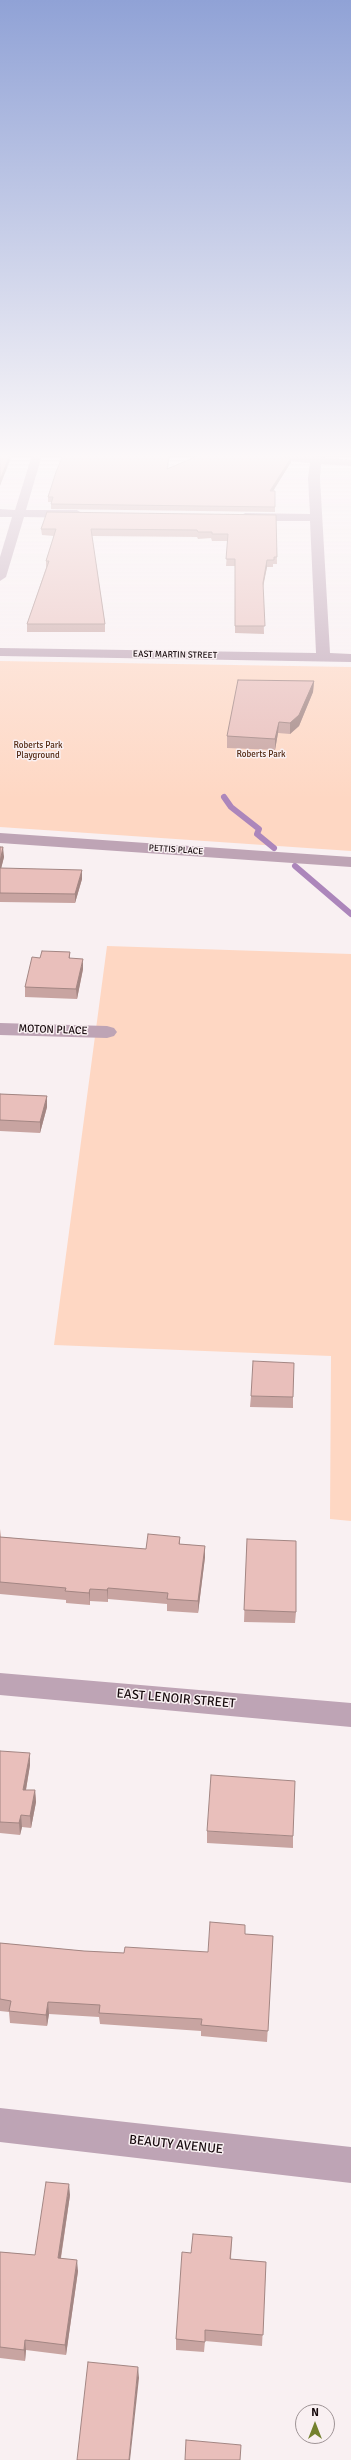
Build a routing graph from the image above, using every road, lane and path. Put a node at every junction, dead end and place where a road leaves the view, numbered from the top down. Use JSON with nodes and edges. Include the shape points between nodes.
{"nodes":[{"id":1,"x":319,"y":570,"type":"edge"},
{"id":2,"x":0,"y":652,"type":"edge"},
{"id":3,"x":323,"y":658,"type":"junction"},
{"id":4,"x":351,"y":658,"type":"edge"},
{"id":5,"x":0,"y":838,"type":"edge"},
{"id":6,"x":351,"y":862,"type":"edge"},
{"id":7,"x":0,"y":1029,"type":"edge"},
{"id":8,"x":106,"y":1032,"type":"dead end"},
{"id":9,"x":0,"y":1684,"type":"edge"},
{"id":10,"x":351,"y":1714,"type":"edge"},
{"id":11,"x":0,"y":2125,"type":"edge"},
{"id":12,"x":351,"y":2165,"type":"edge"}],
"edges":[{"from":1,"to":3,"type":"street"},
{"from":2,"to":3,"type":"street","name":"EAST MARTIN STREET"},
{"from":3,"to":4,"type":"street","name":"EAST MARTIN STREET"},
{"from":5,"to":6,"type":"street","name":"PETTIS PLACE"},
{"from":7,"to":8,"type":"street","name":"MOTON PLACE"},
{"from":9,"to":10,"type":"street","name":"EAST LENOIR STREET"},
{"from":11,"to":12,"type":"street","name":"BEAUTY AVENUE"}]}
